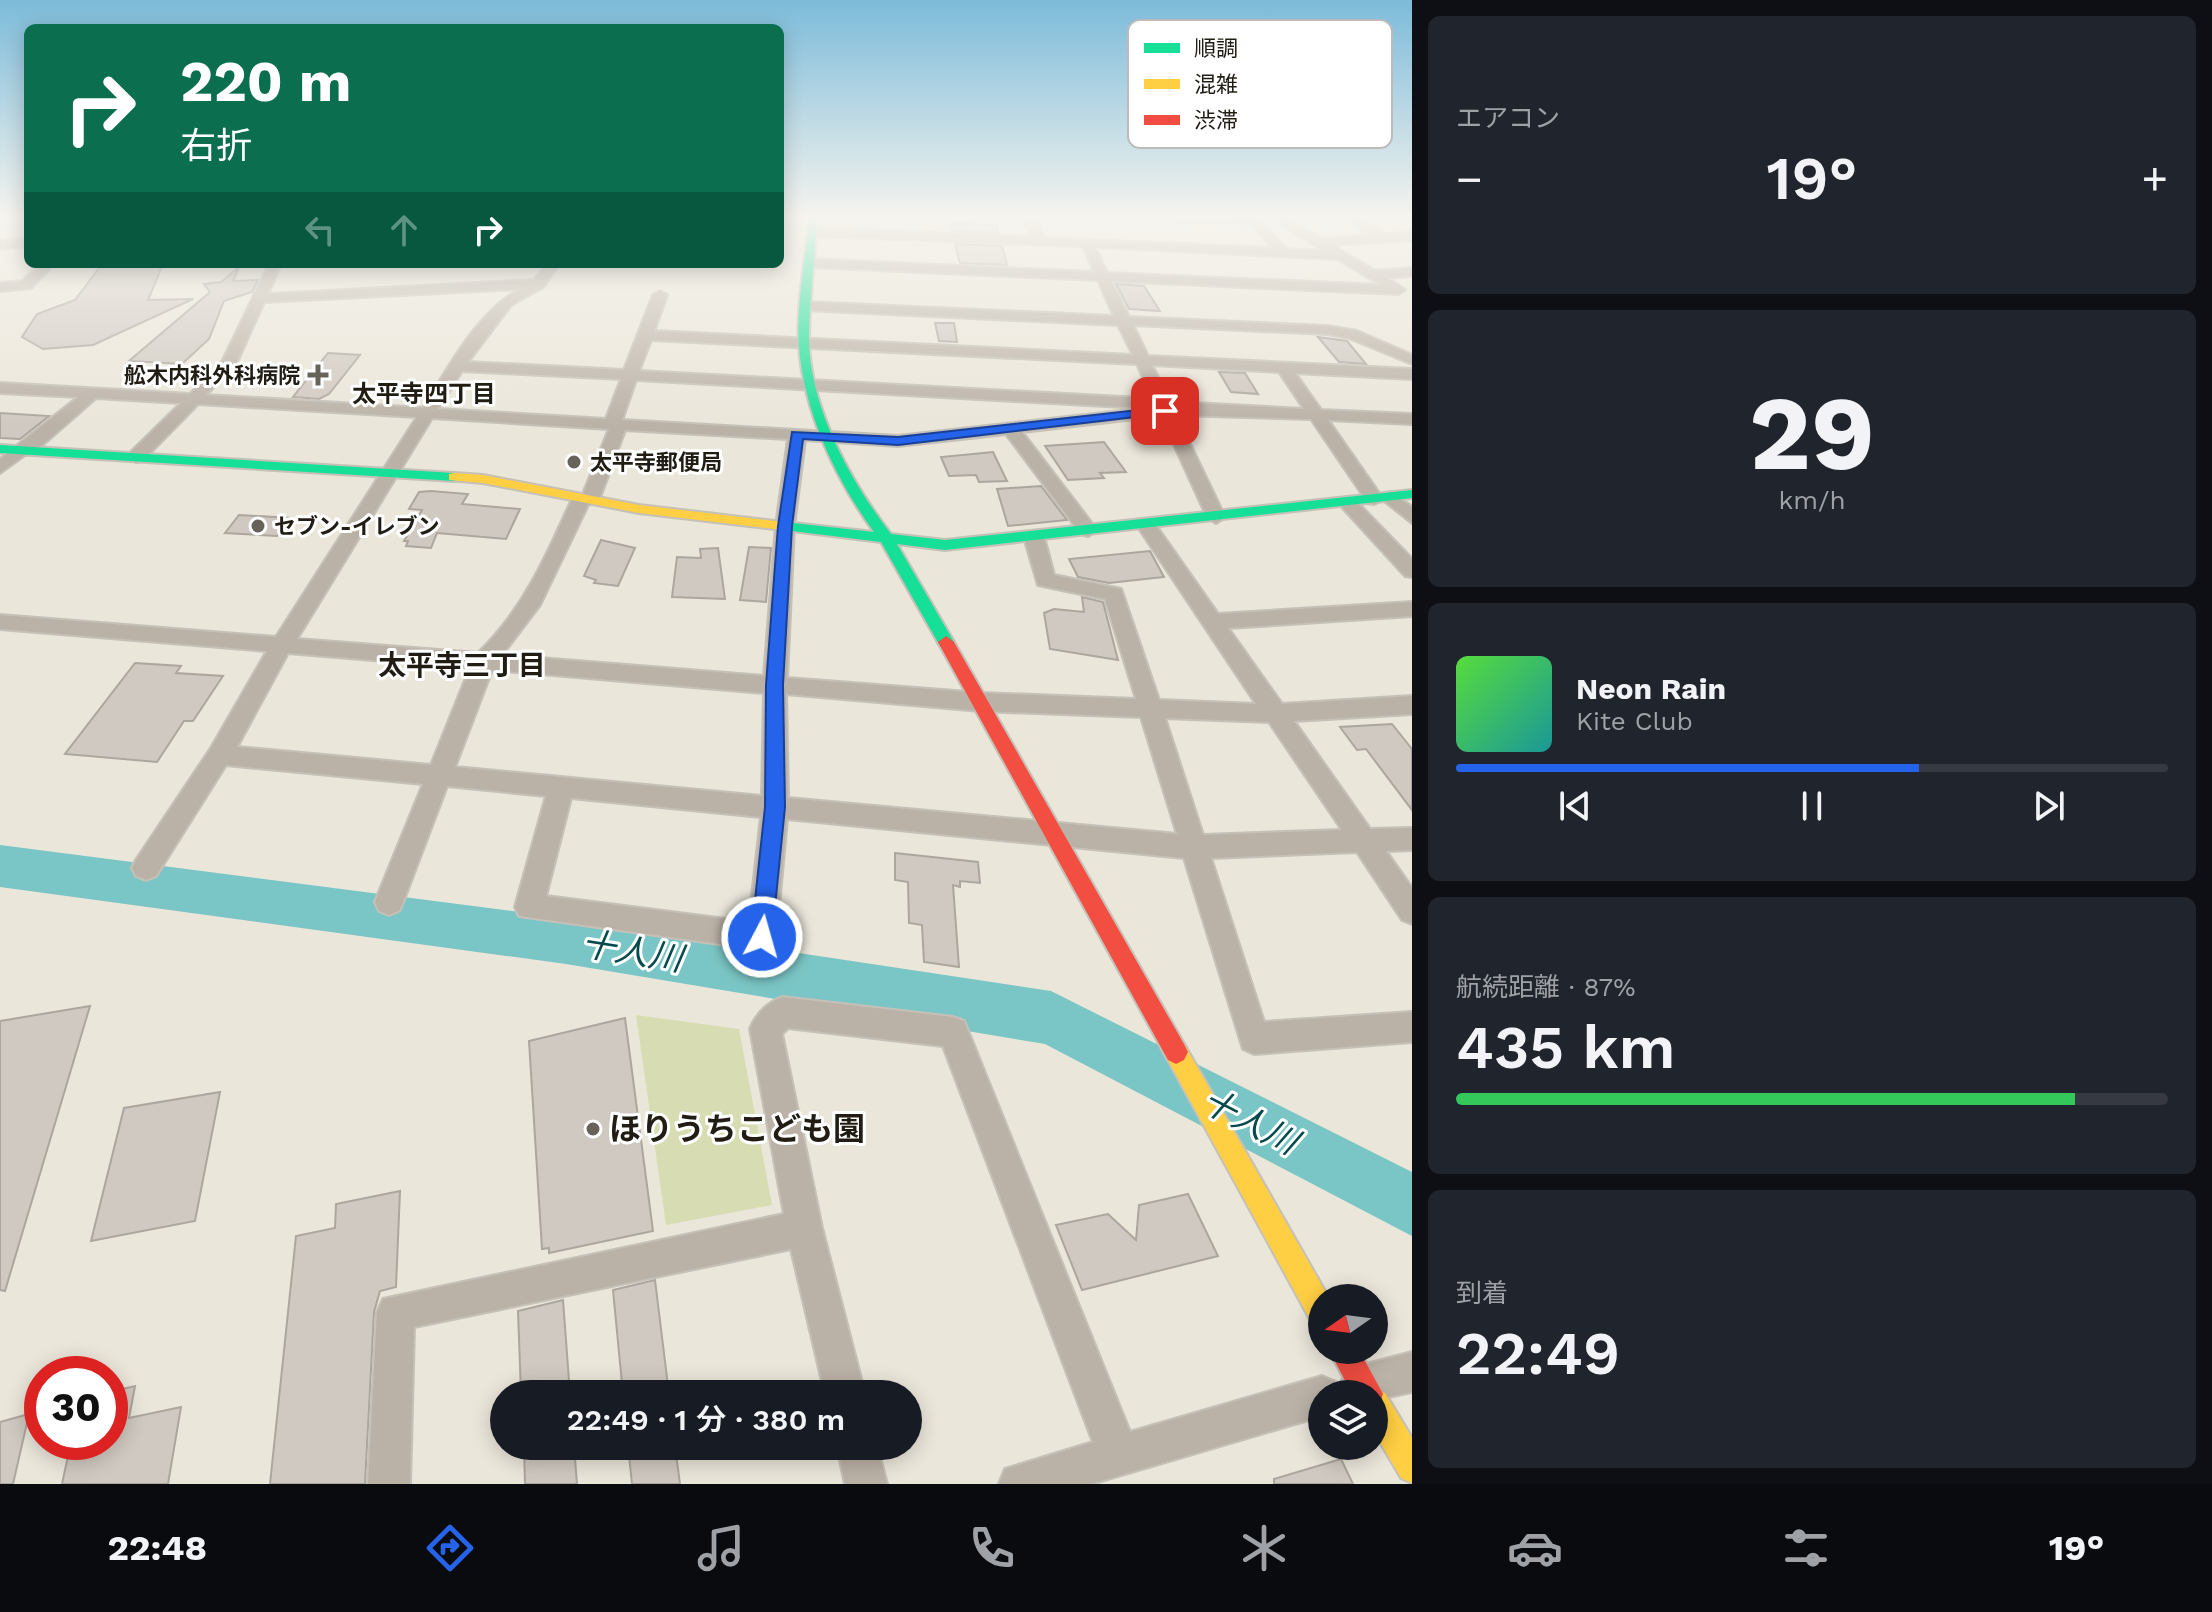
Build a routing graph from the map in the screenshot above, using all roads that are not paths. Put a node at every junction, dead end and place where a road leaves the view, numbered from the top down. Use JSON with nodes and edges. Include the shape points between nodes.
{"nodes":[{"id":1,"x":264,"y":287,"type":"edge"},
{"id":2,"x":473,"y":287,"type":"edge"},
{"id":3,"x":532,"y":287,"type":"edge"},
{"id":4,"x":808,"y":287,"type":"edge"},
{"id":5,"x":1107,"y":287,"type":"edge"},
{"id":6,"x":1335,"y":287,"type":"edge"},
{"id":7,"x":1393,"y":287,"type":"edge"},
{"id":8,"x":1398,"y":290,"type":"junction"},
{"id":9,"x":660,"y":295,"type":"dead end"},
{"id":10,"x":1412,"y":297,"type":"edge"},
{"id":11,"x":259,"y":298,"type":"junction"},
{"id":12,"x":806,"y":306,"type":"junction"},
{"id":13,"x":1122,"y":322,"type":"junction"},
{"id":14,"x":645,"y":335,"type":"junction"},
{"id":15,"x":804,"y":343,"type":"junction"},
{"id":16,"x":1412,"y":360,"type":"edge"},
{"id":17,"x":1143,"y":361,"type":"junction"},
{"id":18,"x":457,"y":366,"type":"junction"},
{"id":19,"x":1284,"y":368,"type":"junction"},
{"id":20,"x":1412,"y":374,"type":"edge"},
{"id":21,"x":632,"y":377,"type":"junction"},
{"id":22,"x":809,"y":385,"type":"junction"},
{"id":23,"x":0,"y":388,"type":"edge"},
{"id":24,"x":93,"y":393,"type":"junction"},
{"id":25,"x":197,"y":400,"type":"junction"},
{"id":26,"x":1163,"y":408,"type":"junction"},
{"id":27,"x":429,"y":413,"type":"junction"},
{"id":28,"x":1316,"y":414,"type":"junction"},
{"id":29,"x":1412,"y":419,"type":"edge"},
{"id":30,"x":615,"y":424,"type":"junction"},
{"id":31,"x":1012,"y":430,"type":"junction"},
{"id":32,"x":797,"y":435,"type":"junction"},
{"id":33,"x":827,"y":435,"type":"junction"},
{"id":34,"x":0,"y":449,"type":"edge"},
{"id":35,"x":23,"y":450,"type":"junction"},
{"id":36,"x":136,"y":457,"type":"junction"},
{"id":37,"x":0,"y":468,"type":"edge"},
{"id":38,"x":389,"y":472,"type":"junction"},
{"id":39,"x":1412,"y":494,"type":"edge"},
{"id":40,"x":1382,"y":498,"type":"junction"},
{"id":41,"x":586,"y":500,"type":"junction"},
{"id":42,"x":1347,"y":502,"type":"junction"},
{"id":43,"x":1216,"y":517,"type":"junction"},
{"id":44,"x":1412,"y":517,"type":"edge"},
{"id":45,"x":1145,"y":524,"type":"junction"},
{"id":46,"x":785,"y":526,"type":"junction"},
{"id":47,"x":1088,"y":530,"type":"junction"},
{"id":48,"x":1034,"y":537,"type":"junction"},
{"id":49,"x":886,"y":538,"type":"junction"},
{"id":50,"x":1412,"y":571,"type":"edge"},
{"id":51,"x":1412,"y":609,"type":"edge"},
{"id":52,"x":0,"y":622,"type":"edge"},
{"id":53,"x":1212,"y":622,"type":"junction"},
{"id":54,"x":283,"y":643,"type":"junction"},
{"id":55,"x":485,"y":659,"type":"junction"},
{"id":56,"x":775,"y":685,"type":"junction"},
{"id":57,"x":981,"y":702,"type":"junction"},
{"id":58,"x":1412,"y":705,"type":"edge"},
{"id":59,"x":1152,"y":708,"type":"junction"},
{"id":60,"x":1275,"y":713,"type":"junction"},
{"id":61,"x":220,"y":755,"type":"junction"},
{"id":62,"x":439,"y":774,"type":"junction"},
{"id":63,"x":561,"y":787,"type":"junction"},
{"id":64,"x":775,"y":807,"type":"junction"},
{"id":65,"x":1054,"y":836,"type":"junction"},
{"id":66,"x":1412,"y":839,"type":"edge"},
{"id":67,"x":1364,"y":841,"type":"junction"},
{"id":68,"x":1192,"y":847,"type":"junction"},
{"id":69,"x":146,"y":868,"type":"dead end"},
{"id":70,"x":389,"y":902,"type":"dead end"},
{"id":71,"x":1412,"y":911,"type":"edge"},
{"id":72,"x":1412,"y":1027,"type":"edge"},
{"id":73,"x":804,"y":1228,"type":"junction"},
{"id":74,"x":1308,"y":1288,"type":"edge"},
{"id":75,"x":1412,"y":1372,"type":"edge"},
{"id":76,"x":842,"y":1380,"type":"edge"},
{"id":77,"x":1377,"y":1380,"type":"edge"},
{"id":78,"x":1308,"y":1400,"type":"edge"},
{"id":79,"x":1388,"y":1432,"type":"edge"},
{"id":80,"x":1119,"y":1456,"type":"junction"},
{"id":81,"x":860,"y":1460,"type":"edge"},
{"id":82,"x":1412,"y":1467,"type":"edge"},
{"id":83,"x":389,"y":1484,"type":"edge"},
{"id":84,"x":866,"y":1484,"type":"edge"},
{"id":85,"x":1020,"y":1484,"type":"edge"}],
"edges":[{"from":1,"to":11,"type":"street"},
{"from":2,"to":11,"type":"street"},
{"from":3,"to":18,"type":"street","via":[[506,302]]},
{"from":4,"to":12,"type":"street"},
{"from":5,"to":13,"type":"street"},
{"from":6,"to":8,"type":"street"},
{"from":7,"to":8,"type":"street"},
{"from":8,"to":10,"type":"street"},
{"from":9,"to":14,"type":"street"},
{"from":11,"to":25,"type":"street","via":[[229,364]]},
{"from":12,"to":13,"type":"street"},
{"from":12,"to":15,"type":"street"},
{"from":13,"to":16,"type":"street","via":[[1352,334]]},
{"from":13,"to":17,"type":"street"},
{"from":14,"to":15,"type":"street"},
{"from":14,"to":21,"type":"street"},
{"from":15,"to":17,"type":"street"},
{"from":15,"to":22,"type":"street"},
{"from":17,"to":19,"type":"street"},
{"from":17,"to":26,"type":"street"},
{"from":18,"to":21,"type":"street"},
{"from":18,"to":27,"type":"street"},
{"from":19,"to":20,"type":"street"},
{"from":19,"to":28,"type":"street"},
{"from":21,"to":22,"type":"street"},
{"from":21,"to":30,"type":"street"},
{"from":22,"to":26,"type":"street"},
{"from":22,"to":33,"type":"street"},
{"from":23,"to":24,"type":"street"},
{"from":24,"to":25,"type":"street"},
{"from":24,"to":35,"type":"street"},
{"from":25,"to":27,"type":"street"},
{"from":25,"to":36,"type":"street"},
{"from":26,"to":28,"type":"street"},
{"from":26,"to":31,"type":"street"},
{"from":26,"to":43,"type":"street"},
{"from":27,"to":30,"type":"street"},
{"from":27,"to":38,"type":"street"},
{"from":28,"to":29,"type":"street"},
{"from":28,"to":40,"type":"street"},
{"from":30,"to":32,"type":"street"},
{"from":30,"to":41,"type":"street"},
{"from":31,"to":33,"type":"street","via":[[898,441]]},
{"from":31,"to":47,"type":"street"},
{"from":32,"to":33,"type":"street"},
{"from":32,"to":46,"type":"street"},
{"from":33,"to":49,"type":"street","via":[[863,507]]},
{"from":34,"to":35,"type":"street"},
{"from":35,"to":36,"type":"street"},
{"from":35,"to":37,"type":"street"},
{"from":36,"to":38,"type":"street"},
{"from":38,"to":41,"type":"street","via":[[483,479]]},
{"from":38,"to":54,"type":"street"},
{"from":39,"to":40,"type":"street"},
{"from":40,"to":42,"type":"street"},
{"from":40,"to":44,"type":"street"},
{"from":41,"to":46,"type":"street"},
{"from":41,"to":55,"type":"street","via":[[546,577],[499,647]]},
{"from":42,"to":43,"type":"street"},
{"from":42,"to":50,"type":"street"},
{"from":43,"to":45,"type":"street"},
{"from":45,"to":47,"type":"street"},
{"from":45,"to":53,"type":"street"},
{"from":46,"to":49,"type":"street"},
{"from":46,"to":56,"type":"street"},
{"from":47,"to":48,"type":"street"},
{"from":48,"to":49,"type":"street","via":[[945,545]]},
{"from":48,"to":59,"type":"street","via":[[1045,580],[1114,594]]},
{"from":49,"to":57,"type":"street"},
{"from":51,"to":53,"type":"street"},
{"from":52,"to":54,"type":"street"},
{"from":53,"to":60,"type":"street"},
{"from":54,"to":55,"type":"street"},
{"from":54,"to":61,"type":"street"},
{"from":55,"to":56,"type":"street"},
{"from":55,"to":62,"type":"street"},
{"from":56,"to":57,"type":"street"},
{"from":56,"to":64,"type":"street"},
{"from":57,"to":59,"type":"street"},
{"from":57,"to":65,"type":"street"},
{"from":58,"to":60,"type":"street"},
{"from":59,"to":60,"type":"street"},
{"from":59,"to":68,"type":"street"},
{"from":60,"to":67,"type":"street"},
{"from":61,"to":62,"type":"street"},
{"from":61,"to":69,"type":"street"},
{"from":62,"to":63,"type":"street"},
{"from":62,"to":70,"type":"street"},
{"from":63,"to":64,"type":"street"},
{"from":63,"to":64,"type":"street","via":[[529,907],[762,937]]},
{"from":64,"to":65,"type":"street"},
{"from":65,"to":68,"type":"street"},
{"from":65,"to":74,"type":"street"},
{"from":66,"to":67,"type":"street"},
{"from":67,"to":68,"type":"street"},
{"from":67,"to":71,"type":"street"},
{"from":68,"to":72,"type":"street","via":[[1254,1038]]},
{"from":73,"to":76,"type":"street"},
{"from":73,"to":80,"type":"street","via":[[765,1029],[782,1012],[953,1032]]},
{"from":73,"to":83,"type":"street","via":[[396,1312]]},
{"from":75,"to":77,"type":"street"},
{"from":78,"to":80,"type":"street"},
{"from":79,"to":82,"type":"street"},
{"from":80,"to":85,"type":"street"},
{"from":81,"to":84,"type":"street"}]}
